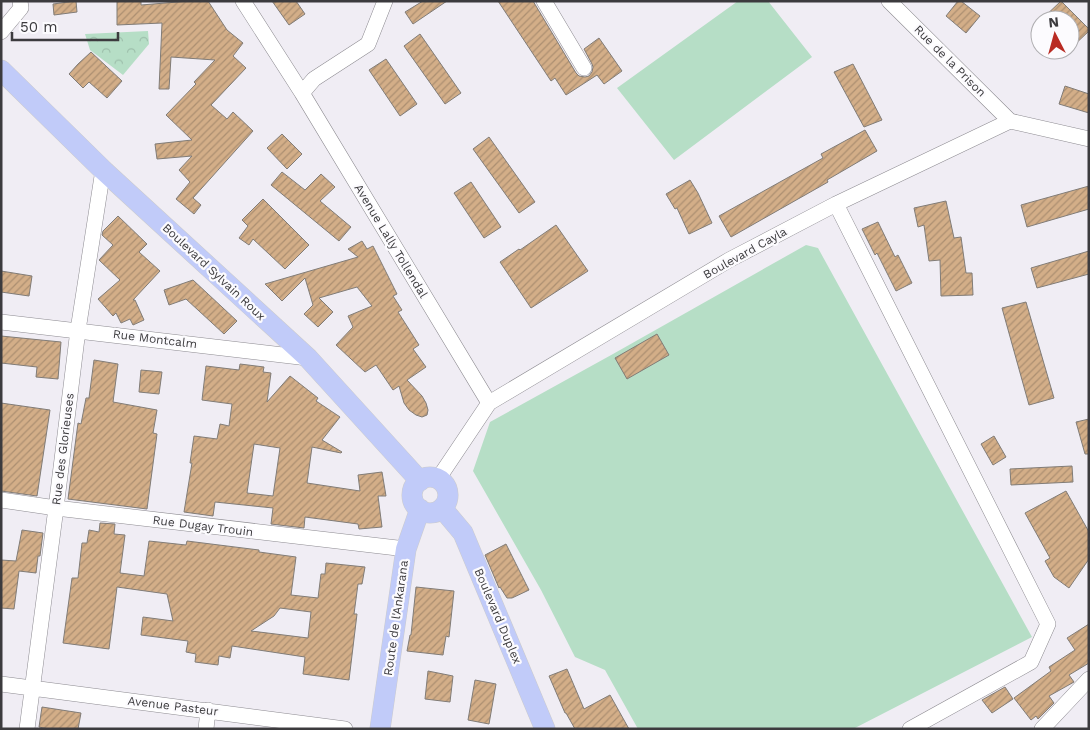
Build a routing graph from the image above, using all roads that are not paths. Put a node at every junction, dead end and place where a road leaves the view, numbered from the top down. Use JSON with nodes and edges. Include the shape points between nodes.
{"nodes":[{"id":1,"x":20,"y":1,"type":"edge"},
{"id":2,"x":243,"y":1,"type":"edge"},
{"id":3,"x":384,"y":1,"type":"edge"},
{"id":4,"x":544,"y":1,"type":"edge"},
{"id":5,"x":889,"y":1,"type":"edge"},
{"id":6,"x":1,"y":32,"type":"edge"},
{"id":7,"x":584,"y":68,"type":"dead end"},
{"id":8,"x":1,"y":70,"type":"edge"},
{"id":9,"x":302,"y":93,"type":"junction"},
{"id":10,"x":1010,"y":121,"type":"junction"},
{"id":11,"x":1089,"y":139,"type":"edge"},
{"id":12,"x":103,"y":170,"type":"junction"},
{"id":13,"x":836,"y":204,"type":"junction"},
{"id":14,"x":1,"y":322,"type":"edge"},
{"id":15,"x":78,"y":330,"type":"junction"},
{"id":16,"x":308,"y":358,"type":"junction"},
{"id":17,"x":490,"y":404,"type":"junction"},
{"id":18,"x":429,"y":480,"type":"junction"},
{"id":19,"x":1,"y":500,"type":"edge"},
{"id":20,"x":56,"y":508,"type":"junction"},
{"id":21,"x":442,"y":508,"type":"junction"},
{"id":22,"x":420,"y":509,"type":"junction"},
{"id":23,"x":406,"y":549,"type":"junction"},
{"id":24,"x":1089,"y":678,"type":"edge"},
{"id":25,"x":1,"y":684,"type":"edge"},
{"id":26,"x":32,"y":687,"type":"junction"},
{"id":27,"x":208,"y":710,"type":"junction"},
{"id":28,"x":27,"y":729,"type":"edge"},
{"id":29,"x":206,"y":729,"type":"edge"},
{"id":30,"x":345,"y":729,"type":"edge"},
{"id":31,"x":380,"y":729,"type":"edge"},
{"id":32,"x":545,"y":729,"type":"edge"},
{"id":33,"x":910,"y":729,"type":"edge"},
{"id":34,"x":1042,"y":729,"type":"edge"}],
"edges":[{"from":1,"to":6,"type":"street","via":[[21,8]]},
{"from":2,"to":9,"type":"street","name":"Avenue Lally Tollendal"},
{"from":3,"to":9,"type":"street","via":[[368,44],[314,80]]},
{"from":4,"to":7,"type":"street"},
{"from":5,"to":10,"type":"street","name":"Rue de la Prison"},
{"from":8,"to":12,"type":"main road","name":"Boulevard Sylvain Roux"},
{"from":9,"to":17,"type":"street","name":"Avenue Lally Tollendal"},
{"from":10,"to":11,"type":"street"},
{"from":10,"to":13,"type":"street","name":"Boulevard Cayla"},
{"from":12,"to":15,"type":"street","name":"Rue des Glorieuses"},
{"from":12,"to":16,"type":"main road","name":"Boulevard Sylvain Roux"},
{"from":13,"to":17,"type":"street","name":"Boulevard Cayla","via":[[729,260]]},
{"from":13,"to":33,"type":"street","via":[[1048,624],[1031,662]]},
{"from":14,"to":15,"type":"street","name":"Rue Montcalm"},
{"from":15,"to":16,"type":"street","name":"Rue Montcalm"},
{"from":15,"to":20,"type":"street","name":"Rue des Glorieuses"},
{"from":16,"to":18,"type":"main road","name":"Boulevard Sylvain Roux"},
{"from":17,"to":18,"type":"street"},
{"from":18,"to":21,"type":"main road","via":[[443,482],[446,487],[448,498]]},
{"from":18,"to":22,"type":"main road","via":[[414,488],[412,494]]},
{"from":19,"to":20,"type":"street","name":"Rue Dugay Trouin"},
{"from":20,"to":23,"type":"street","name":"Rue Dugay Trouin"},
{"from":20,"to":26,"type":"street","name":"Rue des Glorieuses"},
{"from":21,"to":22,"type":"main road","via":[[430,513]]},
{"from":21,"to":32,"type":"main road","name":"Boulevard Duplex","via":[[463,533]]},
{"from":22,"to":23,"type":"main road","name":"Route de l'Ankarana"},
{"from":23,"to":31,"type":"main road","name":"Route de l'Ankarana"},
{"from":24,"to":34,"type":"street"},
{"from":25,"to":26,"type":"street","name":"Avenue Pasteur"},
{"from":26,"to":27,"type":"street","name":"Avenue Pasteur"},
{"from":26,"to":28,"type":"street","name":"Rue des Glorieuses"},
{"from":27,"to":29,"type":"street"},
{"from":27,"to":30,"type":"street","name":"Avenue Pasteur"}]}
